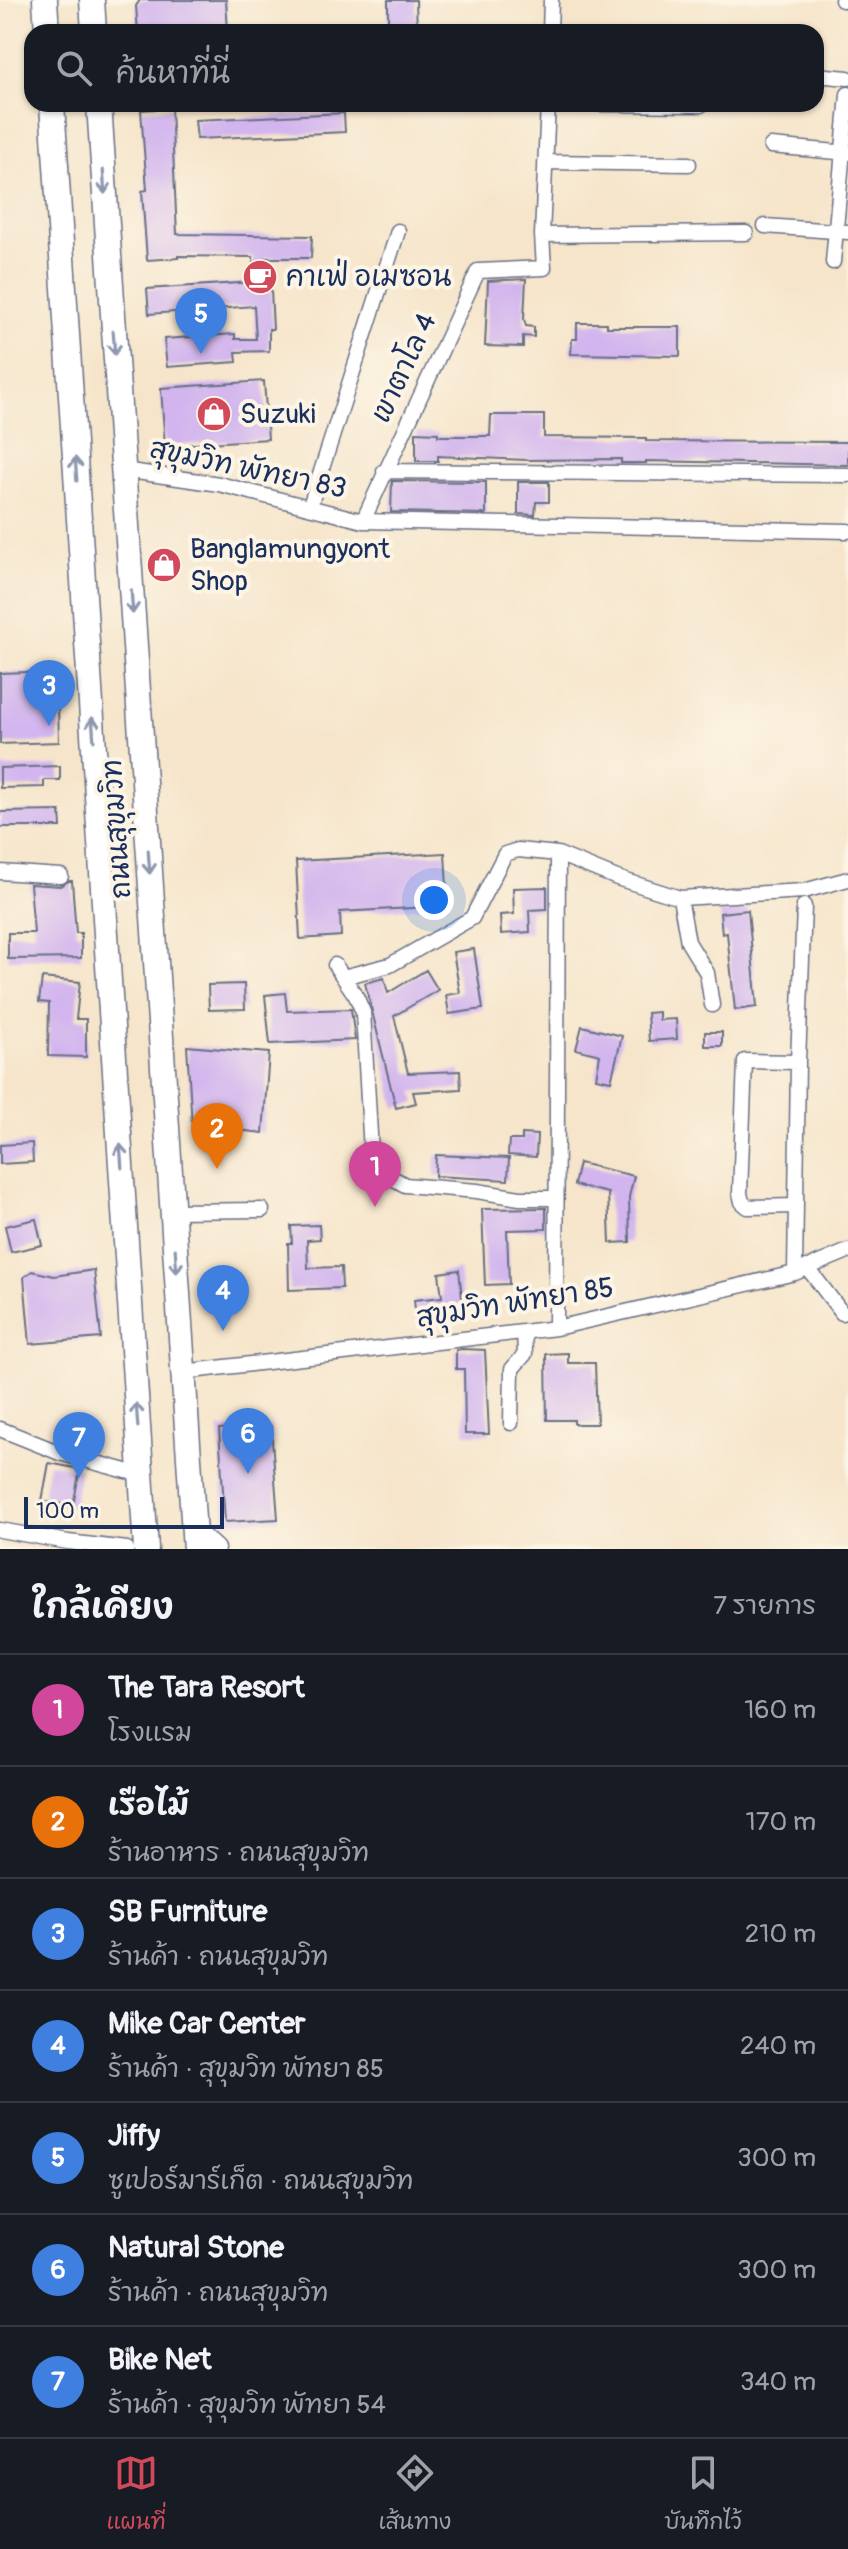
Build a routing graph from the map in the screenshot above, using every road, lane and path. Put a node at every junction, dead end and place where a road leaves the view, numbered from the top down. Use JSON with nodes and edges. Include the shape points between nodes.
{"nodes":[{"id":1,"x":45,"y":0,"type":"edge"},
{"id":2,"x":92,"y":0,"type":"edge"},
{"id":3,"x":551,"y":0,"type":"edge"},
{"id":4,"x":46,"y":24,"type":"edge"},
{"id":5,"x":94,"y":24,"type":"edge"},
{"id":6,"x":550,"y":24,"type":"edge"},
{"id":7,"x":824,"y":76,"type":"edge"},
{"id":8,"x":848,"y":78,"type":"edge"},
{"id":9,"x":848,"y":94,"type":"edge"},
{"id":10,"x":53,"y":112,"type":"edge"},
{"id":11,"x":100,"y":112,"type":"edge"},
{"id":12,"x":548,"y":112,"type":"edge"},
{"id":13,"x":771,"y":146,"type":"dead end"},
{"id":14,"x":845,"y":153,"type":"edge"},
{"id":15,"x":545,"y":162,"type":"junction"},
{"id":16,"x":689,"y":164,"type":"dead end"},
{"id":17,"x":765,"y":226,"type":"dead end"},
{"id":18,"x":398,"y":231,"type":"dead end"},
{"id":19,"x":842,"y":231,"type":"edge"},
{"id":20,"x":746,"y":233,"type":"dead end"},
{"id":21,"x":542,"y":235,"type":"junction"},
{"id":22,"x":833,"y":262,"type":"dead end"},
{"id":23,"x":123,"y":470,"type":"junction"},
{"id":24,"x":384,"y":471,"type":"junction"},
{"id":25,"x":848,"y":475,"type":"edge"},
{"id":26,"x":310,"y":506,"type":"junction"},
{"id":27,"x":363,"y":521,"type":"junction"},
{"id":28,"x":848,"y":531,"type":"edge"},
{"id":29,"x":558,"y":854,"type":"junction"},
{"id":30,"x":0,"y":872,"type":"edge"},
{"id":31,"x":61,"y":876,"type":"dead end"},
{"id":32,"x":848,"y":879,"type":"edge"},
{"id":33,"x":680,"y":898,"type":"junction"},
{"id":34,"x":804,"y":906,"type":"dead end"},
{"id":35,"x":712,"y":1005,"type":"dead end"},
{"id":36,"x":798,"y":1062,"type":"junction"},
{"id":37,"x":556,"y":1198,"type":"junction"},
{"id":38,"x":795,"y":1206,"type":"junction"},
{"id":39,"x":262,"y":1210,"type":"dead end"},
{"id":40,"x":173,"y":1211,"type":"junction"},
{"id":41,"x":848,"y":1251,"type":"edge"},
{"id":42,"x":801,"y":1270,"type":"junction"},
{"id":43,"x":842,"y":1313,"type":"dead end"},
{"id":44,"x":556,"y":1328,"type":"junction"},
{"id":45,"x":524,"y":1332,"type":"junction"},
{"id":46,"x":183,"y":1372,"type":"junction"},
{"id":47,"x":511,"y":1423,"type":"dead end"},
{"id":48,"x":0,"y":1429,"type":"edge"},
{"id":49,"x":141,"y":1475,"type":"junction"},
{"id":50,"x":0,"y":1530,"type":"edge"},
{"id":51,"x":195,"y":1540,"type":"edge"},
{"id":52,"x":127,"y":1549,"type":"edge"},
{"id":53,"x":146,"y":1549,"type":"edge"},
{"id":54,"x":215,"y":1549,"type":"edge"}],
"edges":[{"from":1,"to":4,"type":"highway"},
{"from":2,"to":5,"type":"highway"},
{"from":3,"to":6,"type":"street"},
{"from":7,"to":8,"type":"street"},
{"from":9,"to":14,"type":"street"},
{"from":49,"to":10,"type":"highway","name":"ถนนสุขุมวิท","one_way":true},
{"from":11,"to":23,"type":"highway","name":"ถนนสุขุมวิท","one_way":true},
{"from":12,"to":15,"type":"street","name":"เขาตาโล 4"},
{"from":13,"to":14,"type":"street"},
{"from":14,"to":19,"type":"street"},
{"from":15,"to":16,"type":"street"},
{"from":15,"to":21,"type":"street","name":"เขาตาโล 4"},
{"from":17,"to":19,"type":"street"},
{"from":18,"to":26,"type":"street"},
{"from":19,"to":22,"type":"street"},
{"from":20,"to":21,"type":"street"},
{"from":21,"to":24,"type":"street","name":"เขาตาโล 4","via":[[544,268],[478,271]]},
{"from":23,"to":26,"type":"street","name":"สุขุมวิท พัทยา 83","via":[[219,484]]},
{"from":23,"to":40,"type":"highway","name":"ถนนสุขุมวิท","one_way":true},
{"from":24,"to":25,"type":"street"},
{"from":24,"to":27,"type":"street","name":"เขาตาโล 4"},
{"from":26,"to":27,"type":"street","name":"สุขุมวิท พัทยา 83"},
{"from":27,"to":28,"type":"street","name":"สุขุมวิท พัทยา 83"},
{"from":29,"to":33,"type":"street"},
{"from":29,"to":37,"type":"street"},
{"from":29,"to":37,"type":"street","via":[[505,854],[472,918],[390,965],[339,971],[363,1012],[375,1168],[405,1185]]},
{"from":30,"to":31,"type":"street"},
{"from":32,"to":33,"type":"street","via":[[804,891]]},
{"from":33,"to":35,"type":"street","via":[[688,942],[707,973]]},
{"from":34,"to":36,"type":"street"},
{"from":36,"to":38,"type":"street"},
{"from":36,"to":38,"type":"street","via":[[745,1061],[740,1193],[748,1207]]},
{"from":37,"to":44,"type":"street"},
{"from":38,"to":42,"type":"street"},
{"from":39,"to":40,"type":"street"},
{"from":40,"to":46,"type":"highway","name":"ถนนสุขุมวิท","one_way":true},
{"from":41,"to":42,"type":"street","name":"สุขุมวิท พัทยา 85"},
{"from":42,"to":43,"type":"street"},
{"from":42,"to":44,"type":"street","name":"สุขุมวิท พัทยา 85"},
{"from":44,"to":45,"type":"street","name":"สุขุมวิท พัทยา 85"},
{"from":45,"to":46,"type":"street","name":"สุขุมวิท พัทยา 85"},
{"from":45,"to":47,"type":"street","via":[[525,1354],[512,1369]]},
{"from":46,"to":51,"type":"highway","name":"ถนนสุขุมวิท"},
{"from":48,"to":49,"type":"street","via":[[60,1453]]},
{"from":49,"to":53,"type":"highway","name":"ถนนสุขุมวิท"},
{"from":50,"to":52,"type":"street"},
{"from":51,"to":54,"type":"street"}]}
